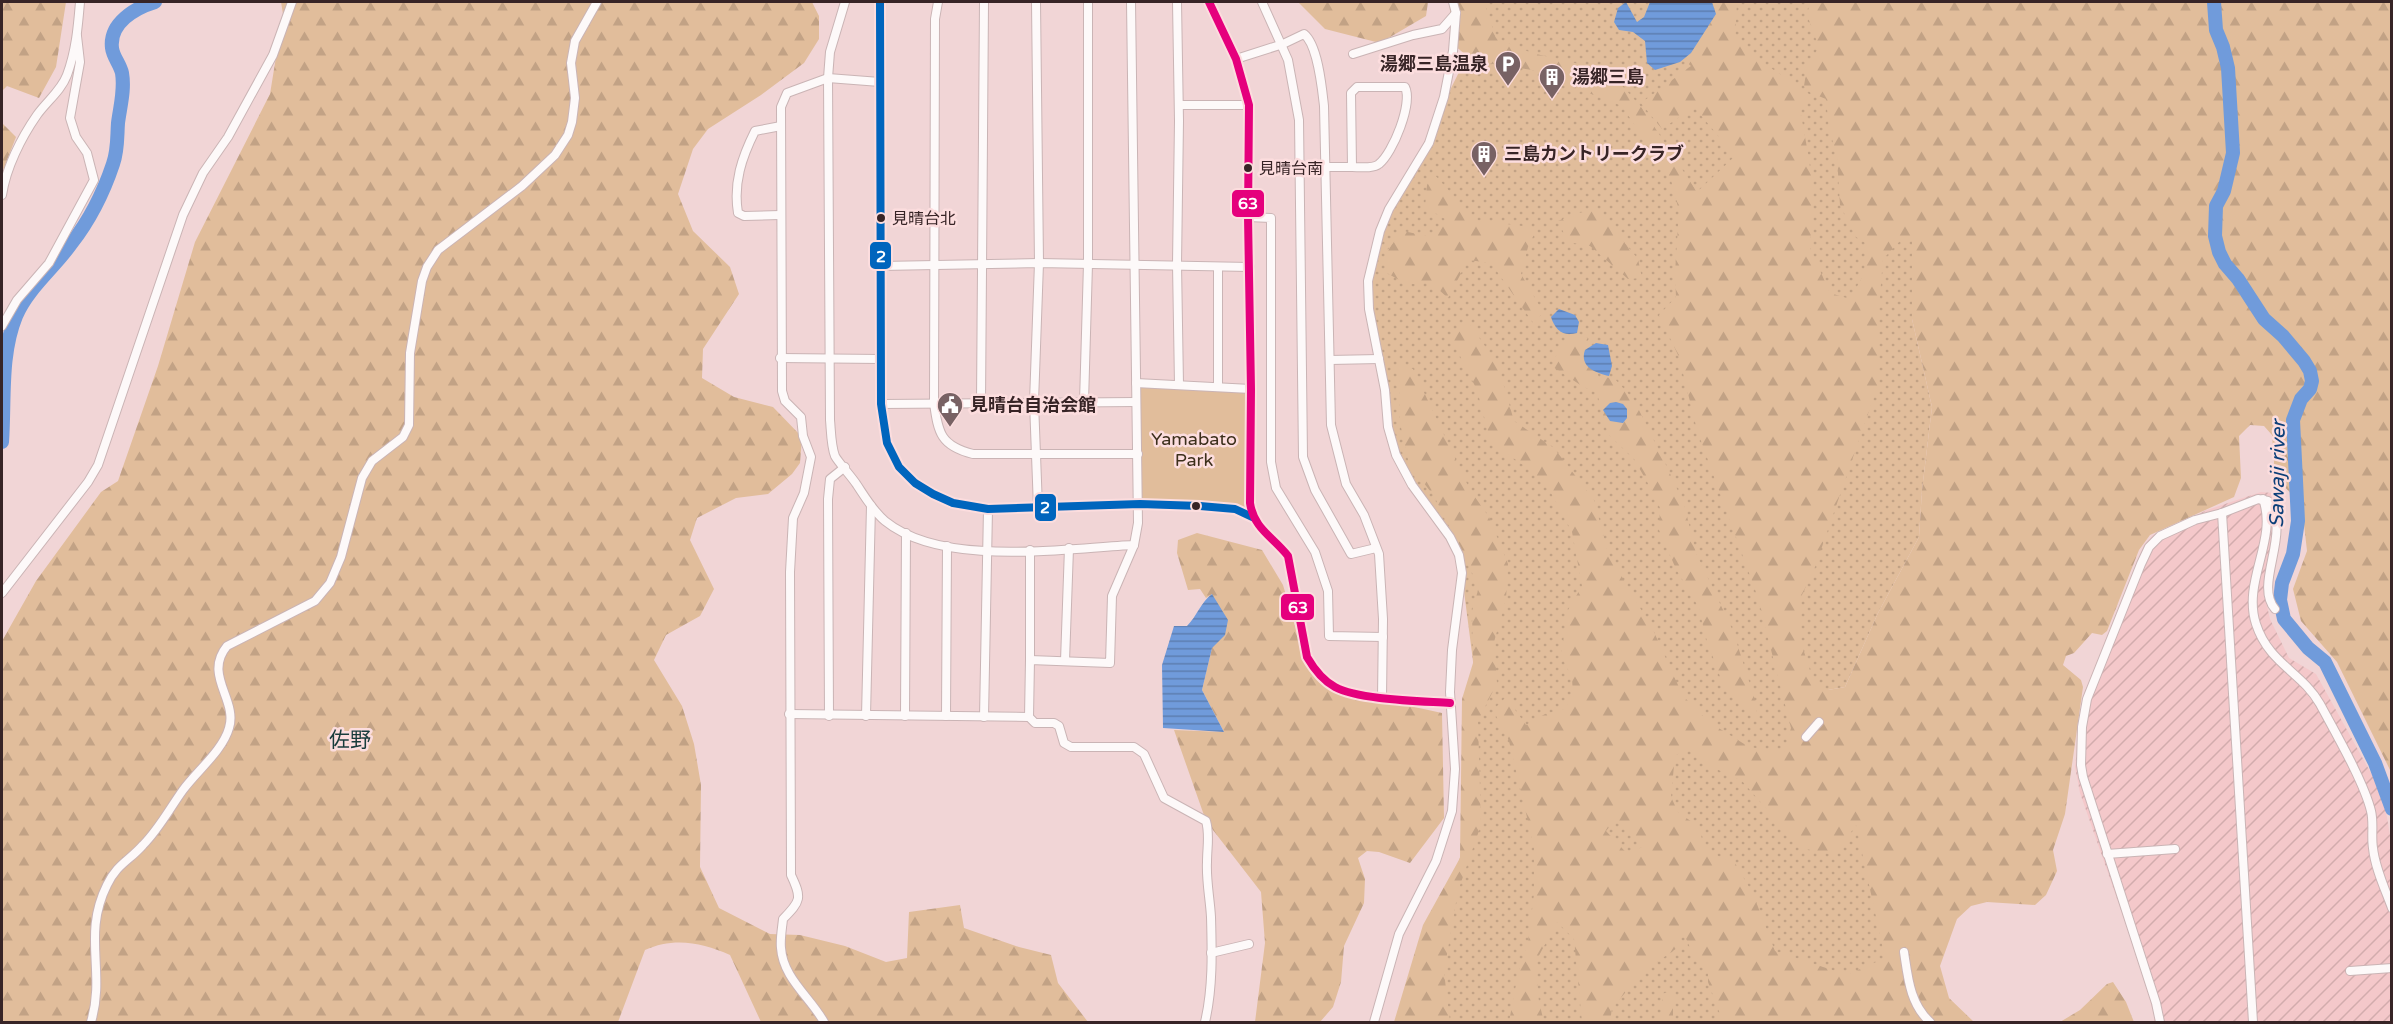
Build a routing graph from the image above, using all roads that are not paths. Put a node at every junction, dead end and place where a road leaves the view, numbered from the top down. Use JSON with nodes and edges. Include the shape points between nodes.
{"nodes":[{"id":1,"x":80,"y":2,"type":"edge"},
{"id":2,"x":292,"y":2,"type":"edge"},
{"id":3,"x":597,"y":2,"type":"edge"},
{"id":4,"x":846,"y":2,"type":"edge"},
{"id":5,"x":880,"y":2,"type":"edge"},
{"id":6,"x":938,"y":2,"type":"edge"},
{"id":7,"x":984,"y":2,"type":"edge"},
{"id":8,"x":1036,"y":2,"type":"edge"},
{"id":9,"x":1088,"y":2,"type":"edge"},
{"id":10,"x":1131,"y":2,"type":"edge"},
{"id":11,"x":1177,"y":2,"type":"edge"},
{"id":12,"x":1209,"y":2,"type":"edge"},
{"id":13,"x":1262,"y":2,"type":"edge"},
{"id":14,"x":1453,"y":2,"type":"edge"},
{"id":15,"x":1456,"y":13,"type":"junction"},
{"id":16,"x":77,"y":36,"type":"junction"},
{"id":17,"x":1282,"y":44,"type":"junction"},
{"id":18,"x":1353,"y":54,"type":"dead end"},
{"id":19,"x":1236,"y":59,"type":"junction"},
{"id":20,"x":828,"y":78,"type":"junction"},
{"id":21,"x":880,"y":82,"type":"junction"},
{"id":22,"x":1179,"y":105,"type":"junction"},
{"id":23,"x":1249,"y":105,"type":"junction"},
{"id":24,"x":781,"y":126,"type":"junction"},
{"id":25,"x":1326,"y":167,"type":"junction"},
{"id":26,"x":1352,"y":167,"type":"junction"},
{"id":27,"x":2,"y":195,"type":"edge"},
{"id":28,"x":780,"y":215,"type":"junction"},
{"id":29,"x":1248,"y":217,"type":"junction"},
{"id":30,"x":1039,"y":263,"type":"junction"},
{"id":31,"x":984,"y":264,"type":"junction"},
{"id":32,"x":1088,"y":264,"type":"junction"},
{"id":33,"x":1136,"y":264,"type":"junction"},
{"id":34,"x":1177,"y":264,"type":"junction"},
{"id":35,"x":934,"y":265,"type":"junction"},
{"id":36,"x":881,"y":266,"type":"junction"},
{"id":37,"x":1218,"y":267,"type":"junction"},
{"id":38,"x":1250,"y":267,"type":"junction"},
{"id":39,"x":2,"y":326,"type":"edge"},
{"id":40,"x":780,"y":358,"type":"junction"},
{"id":41,"x":829,"y":359,"type":"junction"},
{"id":42,"x":880,"y":359,"type":"junction"},
{"id":43,"x":1379,"y":359,"type":"junction"},
{"id":44,"x":1330,"y":360,"type":"junction"},
{"id":45,"x":1136,"y":383,"type":"junction"},
{"id":46,"x":1179,"y":385,"type":"junction"},
{"id":47,"x":1218,"y":387,"type":"junction"},
{"id":48,"x":1251,"y":389,"type":"junction"},
{"id":49,"x":1034,"y":402,"type":"junction"},
{"id":50,"x":1084,"y":402,"type":"junction"},
{"id":51,"x":1136,"y":402,"type":"junction"},
{"id":52,"x":934,"y":403,"type":"junction"},
{"id":53,"x":981,"y":403,"type":"junction"},
{"id":54,"x":881,"y":404,"type":"junction"},
{"id":55,"x":1038,"y":453,"type":"junction"},
{"id":56,"x":1138,"y":454,"type":"junction"},
{"id":57,"x":845,"y":467,"type":"junction"},
{"id":58,"x":2263,"y":499,"type":"junction"},
{"id":59,"x":1140,"y":504,"type":"junction"},
{"id":60,"x":871,"y":506,"type":"junction"},
{"id":61,"x":1038,"y":508,"type":"junction"},
{"id":62,"x":988,"y":509,"type":"junction"},
{"id":63,"x":2222,"y":513,"type":"junction"},
{"id":64,"x":1252,"y":516,"type":"junction"},
{"id":65,"x":906,"y":533,"type":"junction"},
{"id":66,"x":1134,"y":544,"type":"junction"},
{"id":67,"x":947,"y":546,"type":"junction"},
{"id":68,"x":1069,"y":548,"type":"junction"},
{"id":69,"x":1376,"y":548,"type":"junction"},
{"id":70,"x":1030,"y":550,"type":"junction"},
{"id":71,"x":987,"y":551,"type":"junction"},
{"id":72,"x":2,"y":593,"type":"edge"},
{"id":73,"x":2275,"y":609,"type":"dead end"},
{"id":74,"x":1383,"y":637,"type":"junction"},
{"id":75,"x":1030,"y":660,"type":"junction"},
{"id":76,"x":1065,"y":661,"type":"junction"},
{"id":77,"x":1382,"y":698,"type":"junction"},
{"id":78,"x":1450,"y":703,"type":"junction"},
{"id":79,"x":789,"y":714,"type":"junction"},
{"id":80,"x":829,"y":716,"type":"junction"},
{"id":81,"x":866,"y":716,"type":"junction"},
{"id":82,"x":905,"y":716,"type":"junction"},
{"id":83,"x":946,"y":716,"type":"junction"},
{"id":84,"x":984,"y":717,"type":"junction"},
{"id":85,"x":1029,"y":717,"type":"junction"},
{"id":86,"x":1819,"y":722,"type":"dead end"},
{"id":87,"x":1806,"y":736,"type":"dead end"},
{"id":88,"x":2175,"y":849,"type":"dead end"},
{"id":89,"x":2107,"y":854,"type":"junction"},
{"id":90,"x":2391,"y":908,"type":"edge"},
{"id":91,"x":1250,"y":944,"type":"dead end"},
{"id":92,"x":1904,"y":952,"type":"dead end"},
{"id":93,"x":1211,"y":953,"type":"junction"},
{"id":94,"x":2391,"y":968,"type":"edge"},
{"id":95,"x":2350,"y":971,"type":"dead end"},
{"id":96,"x":91,"y":1023,"type":"edge"},
{"id":97,"x":824,"y":1023,"type":"edge"},
{"id":98,"x":1205,"y":1023,"type":"edge"},
{"id":99,"x":1374,"y":1023,"type":"edge"},
{"id":100,"x":1930,"y":1023,"type":"edge"},
{"id":101,"x":2160,"y":1023,"type":"edge"},
{"id":102,"x":2253,"y":1023,"type":"edge"}],
"edges":[{"from":1,"to":16,"type":"street"},
{"from":2,"to":72,"type":"street","via":[[273,55],[228,137],[203,173],[183,216],[98,465]]},
{"from":3,"to":96,"type":"street","via":[[575,41],[571,63],[575,98],[568,135],[555,155],[522,186],[438,250],[427,267],[410,353],[409,425],[403,437],[372,461],[362,478],[330,583],[315,601],[227,646],[220,654],[219,677],[230,726],[154,833],[116,868],[106,886],[95,916],[98,987]]},
{"from":4,"to":20,"type":"street","via":[[830,52]]},
{"from":5,"to":21,"type":"street"},
{"from":6,"to":35,"type":"street","via":[[934,42]]},
{"from":7,"to":31,"type":"street"},
{"from":8,"to":30,"type":"street"},
{"from":9,"to":32,"type":"street"},
{"from":10,"to":33,"type":"street"},
{"from":11,"to":22,"type":"street"},
{"from":12,"to":19,"type":"street"},
{"from":13,"to":17,"type":"street"},
{"from":14,"to":15,"type":"street"},
{"from":15,"to":18,"type":"street","via":[[1442,29]]},
{"from":15,"to":43,"type":"street","via":[[1444,97],[1429,143],[1389,209],[1372,258],[1369,309]]},
{"from":16,"to":27,"type":"street","via":[[67,75],[28,130],[4,181]]},
{"from":16,"to":39,"type":"street","via":[[80,62],[70,118],[75,137],[87,153],[94,180],[49,262],[17,300]]},
{"from":17,"to":19,"type":"street"},
{"from":17,"to":25,"type":"street","via":[[1304,34],[1310,39],[1324,106]]},
{"from":17,"to":69,"type":"street","via":[[1293,79],[1299,120],[1302,457],[1315,490],[1351,554]]},
{"from":19,"to":23,"type":"street"},
{"from":20,"to":21,"type":"street"},
{"from":20,"to":24,"type":"street","via":[[787,93],[781,107]]},
{"from":20,"to":41,"type":"street"},
{"from":21,"to":36,"type":"street"},
{"from":22,"to":23,"type":"street"},
{"from":22,"to":34,"type":"street"},
{"from":23,"to":29,"type":"street"},
{"from":24,"to":28,"type":"street"},
{"from":24,"to":28,"type":"street","via":[[755,131],[738,172],[737,204],[738,213],[744,216]]},
{"from":25,"to":26,"type":"street"},
{"from":25,"to":44,"type":"street"},
{"from":26,"to":26,"type":"street","via":[[1379,165],[1403,122],[1409,94],[1406,87],[1357,87],[1351,93]]},
{"from":28,"to":40,"type":"street"},
{"from":29,"to":38,"type":"street"},
{"from":29,"to":74,"type":"street","via":[[1271,218],[1271,462],[1276,488],[1316,552],[1328,591],[1329,636]]},
{"from":30,"to":31,"type":"street"},
{"from":30,"to":32,"type":"street"},
{"from":30,"to":49,"type":"street"},
{"from":31,"to":35,"type":"street"},
{"from":31,"to":53,"type":"street"},
{"from":32,"to":33,"type":"street"},
{"from":32,"to":50,"type":"street"},
{"from":33,"to":34,"type":"street"},
{"from":33,"to":45,"type":"street"},
{"from":34,"to":37,"type":"street"},
{"from":34,"to":46,"type":"street"},
{"from":35,"to":36,"type":"street"},
{"from":35,"to":52,"type":"street"},
{"from":36,"to":42,"type":"street"},
{"from":37,"to":38,"type":"street"},
{"from":37,"to":47,"type":"street"},
{"from":38,"to":48,"type":"street"},
{"from":40,"to":41,"type":"street"},
{"from":40,"to":79,"type":"street","via":[[782,391],[801,417],[811,456],[804,493],[793,518]]},
{"from":41,"to":42,"type":"street"},
{"from":41,"to":57,"type":"street","via":[[832,438],[835,456]]},
{"from":42,"to":54,"type":"street"},
{"from":43,"to":44,"type":"street"},
{"from":43,"to":78,"type":"street","via":[[1396,455],[1459,555],[1462,573]]},
{"from":44,"to":69,"type":"street","via":[[1331,425],[1339,462]]},
{"from":45,"to":46,"type":"street"},
{"from":45,"to":51,"type":"street"},
{"from":46,"to":47,"type":"street"},
{"from":47,"to":48,"type":"street"},
{"from":48,"to":64,"type":"street"},
{"from":49,"to":50,"type":"street"},
{"from":49,"to":53,"type":"street"},
{"from":49,"to":55,"type":"street"},
{"from":50,"to":51,"type":"street"},
{"from":51,"to":56,"type":"street"},
{"from":52,"to":53,"type":"street"},
{"from":52,"to":54,"type":"street"},
{"from":52,"to":55,"type":"street","via":[[936,422],[945,442],[963,451]]},
{"from":54,"to":62,"type":"street","via":[[891,456],[907,475],[953,503]]},
{"from":55,"to":56,"type":"street"},
{"from":55,"to":61,"type":"street"},
{"from":56,"to":59,"type":"street"},
{"from":57,"to":60,"type":"street"},
{"from":57,"to":80,"type":"street","via":[[830,479],[827,512]]},
{"from":58,"to":63,"type":"street"},
{"from":58,"to":73,"type":"street","via":[[2271,505],[2277,534],[2268,594]]},
{"from":58,"to":90,"type":"street","via":[[2266,535],[2254,585],[2255,621],[2279,662],[2312,690],[2359,781],[2372,812],[2375,862]]},
{"from":59,"to":61,"type":"street"},
{"from":59,"to":64,"type":"street","via":[[1235,509]]},
{"from":59,"to":66,"type":"street"},
{"from":60,"to":65,"type":"street","via":[[885,521]]},
{"from":60,"to":81,"type":"street"},
{"from":61,"to":62,"type":"street"},
{"from":62,"to":71,"type":"street"},
{"from":63,"to":89,"type":"street","via":[[2195,520],[2160,537],[2150,547],[2086,699],[2081,765]]},
{"from":63,"to":102,"type":"street"},
{"from":64,"to":77,"type":"street","via":[[1288,556],[1306,657],[1314,670],[1335,688]]},
{"from":65,"to":67,"type":"street"},
{"from":65,"to":82,"type":"street"},
{"from":66,"to":68,"type":"street"},
{"from":66,"to":76,"type":"street","via":[[1112,596],[1110,663]]},
{"from":67,"to":71,"type":"street"},
{"from":67,"to":83,"type":"street"},
{"from":68,"to":70,"type":"street"},
{"from":68,"to":76,"type":"street"},
{"from":69,"to":74,"type":"street"},
{"from":70,"to":71,"type":"street"},
{"from":70,"to":75,"type":"street"},
{"from":71,"to":84,"type":"street"},
{"from":74,"to":77,"type":"street"},
{"from":75,"to":76,"type":"street"},
{"from":75,"to":85,"type":"street"},
{"from":77,"to":78,"type":"street"},
{"from":78,"to":99,"type":"street","via":[[1455,769],[1452,811],[1436,861],[1399,934]]},
{"from":79,"to":80,"type":"street"},
{"from":79,"to":97,"type":"street","via":[[791,875],[799,899],[783,919],[781,951],[792,980]]},
{"from":80,"to":81,"type":"street"},
{"from":81,"to":82,"type":"street"},
{"from":82,"to":83,"type":"street"},
{"from":83,"to":84,"type":"street"},
{"from":84,"to":85,"type":"street"},
{"from":85,"to":93,"type":"street","via":[[1035,723],[1059,726],[1064,743],[1071,747],[1134,747],[1144,754],[1164,798],[1206,820]]},
{"from":86,"to":87,"type":"street"},
{"from":88,"to":89,"type":"street"},
{"from":89,"to":101,"type":"street"},
{"from":91,"to":93,"type":"street"},
{"from":92,"to":100,"type":"street","via":[[1910,989]]},
{"from":93,"to":98,"type":"street"},
{"from":94,"to":95,"type":"street"}]}
